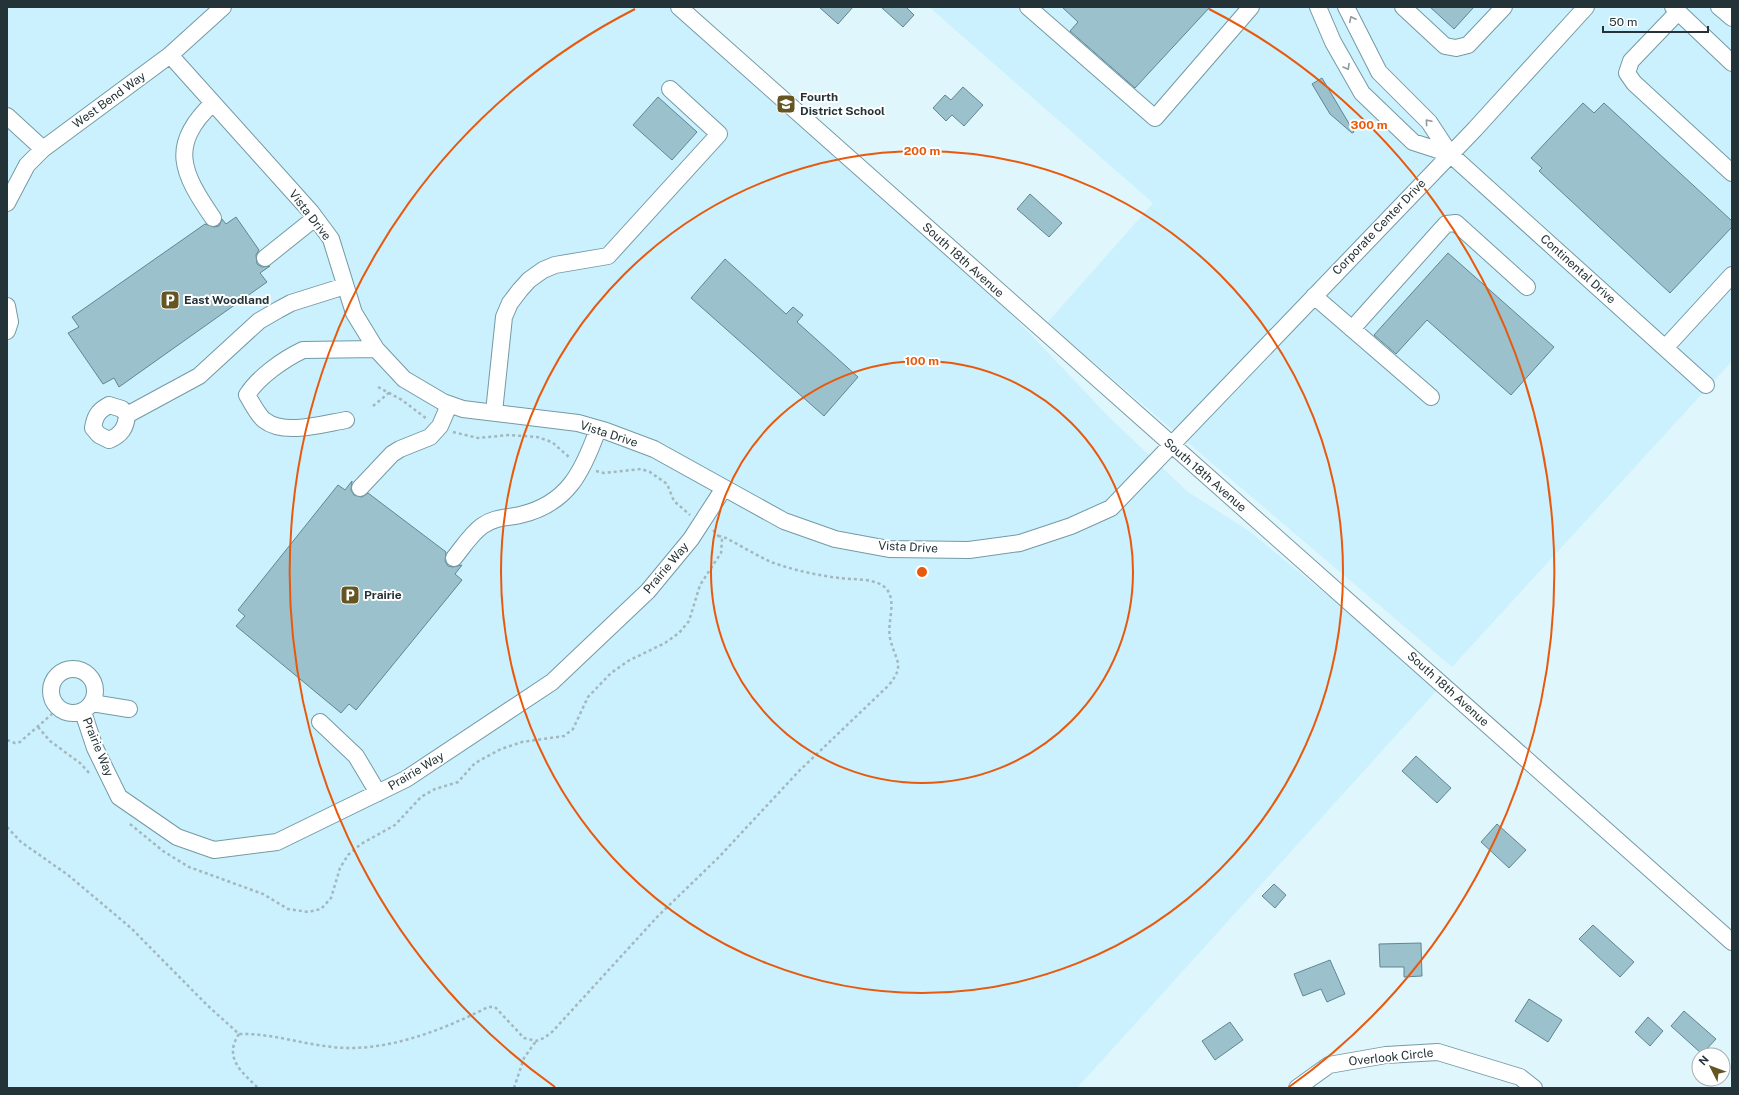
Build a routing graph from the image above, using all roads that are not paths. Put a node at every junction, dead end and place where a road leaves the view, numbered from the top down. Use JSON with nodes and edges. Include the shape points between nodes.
{"nodes":[{"id":1,"x":223,"y":7,"type":"edge"},
{"id":2,"x":679,"y":7,"type":"edge"},
{"id":3,"x":1028,"y":7,"type":"edge"},
{"id":4,"x":1251,"y":7,"type":"edge"},
{"id":5,"x":1318,"y":7,"type":"edge"},
{"id":6,"x":1346,"y":7,"type":"edge"},
{"id":7,"x":1403,"y":7,"type":"edge"},
{"id":8,"x":1504,"y":7,"type":"edge"},
{"id":9,"x":1720,"y":7,"type":"edge"},
{"id":10,"x":1580,"y":9,"type":"edge"},
{"id":11,"x":1675,"y":9,"type":"edge"},
{"id":12,"x":1732,"y":18,"type":"edge"},
{"id":13,"x":170,"y":55,"type":"junction"},
{"id":14,"x":1732,"y":63,"type":"edge"},
{"id":15,"x":670,"y":90,"type":"dead end"},
{"id":16,"x":213,"y":103,"type":"junction"},
{"id":17,"x":7,"y":116,"type":"edge"},
{"id":18,"x":43,"y":149,"type":"junction"},
{"id":19,"x":1450,"y":154,"type":"junction"},
{"id":20,"x":1732,"y":173,"type":"edge"},
{"id":21,"x":7,"y":203,"type":"edge"},
{"id":22,"x":214,"y":218,"type":"dead end"},
{"id":23,"x":315,"y":218,"type":"junction"},
{"id":24,"x":264,"y":258,"type":"dead end"},
{"id":25,"x":1732,"y":275,"type":"edge"},
{"id":26,"x":345,"y":286,"type":"junction"},
{"id":27,"x":1528,"y":288,"type":"dead end"},
{"id":28,"x":1314,"y":296,"type":"junction"},
{"id":29,"x":7,"y":306,"type":"edge"},
{"id":30,"x":1352,"y":329,"type":"junction"},
{"id":31,"x":7,"y":331,"type":"edge"},
{"id":32,"x":1665,"y":348,"type":"junction"},
{"id":33,"x":376,"y":349,"type":"junction"},
{"id":34,"x":1706,"y":385,"type":"dead end"},
{"id":35,"x":1431,"y":398,"type":"dead end"},
{"id":36,"x":449,"y":404,"type":"junction"},
{"id":37,"x":494,"y":412,"type":"junction"},
{"id":38,"x":127,"y":415,"type":"dead end"},
{"id":39,"x":346,"y":420,"type":"dead end"},
{"id":40,"x":598,"y":429,"type":"junction"},
{"id":41,"x":1171,"y":445,"type":"junction"},
{"id":42,"x":360,"y":488,"type":"dead end"},
{"id":43,"x":724,"y":488,"type":"junction"},
{"id":44,"x":454,"y":558,"type":"dead end"},
{"id":45,"x":129,"y":709,"type":"dead end"},
{"id":46,"x":320,"y":722,"type":"dead end"},
{"id":47,"x":378,"y":793,"type":"junction"},
{"id":48,"x":1732,"y":942,"type":"edge"},
{"id":49,"x":1297,"y":1088,"type":"edge"},
{"id":50,"x":1534,"y":1088,"type":"edge"}],
"edges":[{"from":1,"to":13,"type":"street","name":"West Bend Way"},
{"from":2,"to":41,"type":"street","name":"South 18th Avenue"},
{"from":3,"to":4,"type":"street","via":[[1155,118]]},
{"from":5,"to":19,"type":"street","name":"Continental Drive","one_way":true,"via":[[1333,42],[1362,92],[1413,142]]},
{"from":19,"to":6,"type":"street","name":"Continental Drive","one_way":true,"via":[[1429,122],[1379,72]]},
{"from":7,"to":8,"type":"street","via":[[1445,46],[1456,48],[1468,45]]},
{"from":9,"to":12,"type":"street"},
{"from":10,"to":19,"type":"street","name":"Corporate Center Drive"},
{"from":11,"to":14,"type":"street"},
{"from":11,"to":20,"type":"street","via":[[1631,61],[1628,73],[1634,83]]},
{"from":13,"to":16,"type":"street","name":"Vista Drive"},
{"from":13,"to":18,"type":"street","name":"West Bend Way"},
{"from":15,"to":37,"type":"street","via":[[719,134],[608,256],[555,265],[529,280],[520,290],[504,317]]},
{"from":16,"to":22,"type":"street","via":[[192,126],[185,145],[185,155],[190,182]]},
{"from":16,"to":23,"type":"street","name":"Vista Drive"},
{"from":17,"to":18,"type":"street"},
{"from":18,"to":21,"type":"street","name":"West Bend Way","via":[[27,165]]},
{"from":19,"to":28,"type":"street","name":"Corporate Center Drive"},
{"from":19,"to":32,"type":"street","name":"Continental Drive"},
{"from":23,"to":24,"type":"street"},
{"from":23,"to":26,"type":"street","name":"Vista Drive","via":[[330,239]]},
{"from":25,"to":32,"type":"street"},
{"from":26,"to":33,"type":"street","name":"Vista Drive","via":[[354,313]]},
{"from":26,"to":38,"type":"street","via":[[291,303],[272,313],[242,335],[199,376]]},
{"from":27,"to":30,"type":"street","via":[[1456,223],[1446,224]]},
{"from":28,"to":30,"type":"street"},
{"from":28,"to":41,"type":"street","name":"Corporate Center Drive"},
{"from":29,"to":31,"type":"street","via":[[10,322]]},
{"from":30,"to":35,"type":"street"},
{"from":32,"to":34,"type":"street","name":"Continental Drive"},
{"from":33,"to":36,"type":"street","name":"Vista Drive","via":[[404,378]]},
{"from":33,"to":39,"type":"street","via":[[303,350],[293,354],[255,383],[247,395],[265,421],[276,425],[294,429]]},
{"from":36,"to":37,"type":"street","name":"Vista Drive"},
{"from":36,"to":42,"type":"street","via":[[440,426],[430,437],[392,454]]},
{"from":37,"to":40,"type":"street","name":"Vista Drive","via":[[554,419]]},
{"from":40,"to":43,"type":"street","name":"Vista Drive","via":[[654,449]]},
{"from":40,"to":44,"type":"street","via":[[574,482],[558,497],[537,509],[495,519],[483,526]]},
{"from":41,"to":43,"type":"street","name":"Vista Drive","via":[[1111,508],[1071,526],[1020,543],[969,550],[889,549],[835,539],[784,521]]},
{"from":41,"to":48,"type":"street","name":"South 18th Avenue"},
{"from":43,"to":47,"type":"street","name":"Prairie Way","via":[[691,539],[648,591],[552,682],[406,780]]},
{"from":45,"to":47,"type":"street","name":"Prairie Way","via":[[88,707],[96,748],[119,796],[177,837],[214,850],[277,842]]},
{"from":46,"to":47,"type":"street","via":[[356,756]]},
{"from":49,"to":50,"type":"street","name":"Overlook Circle","via":[[1329,1065],[1386,1055],[1438,1052],[1520,1077]]}]}
